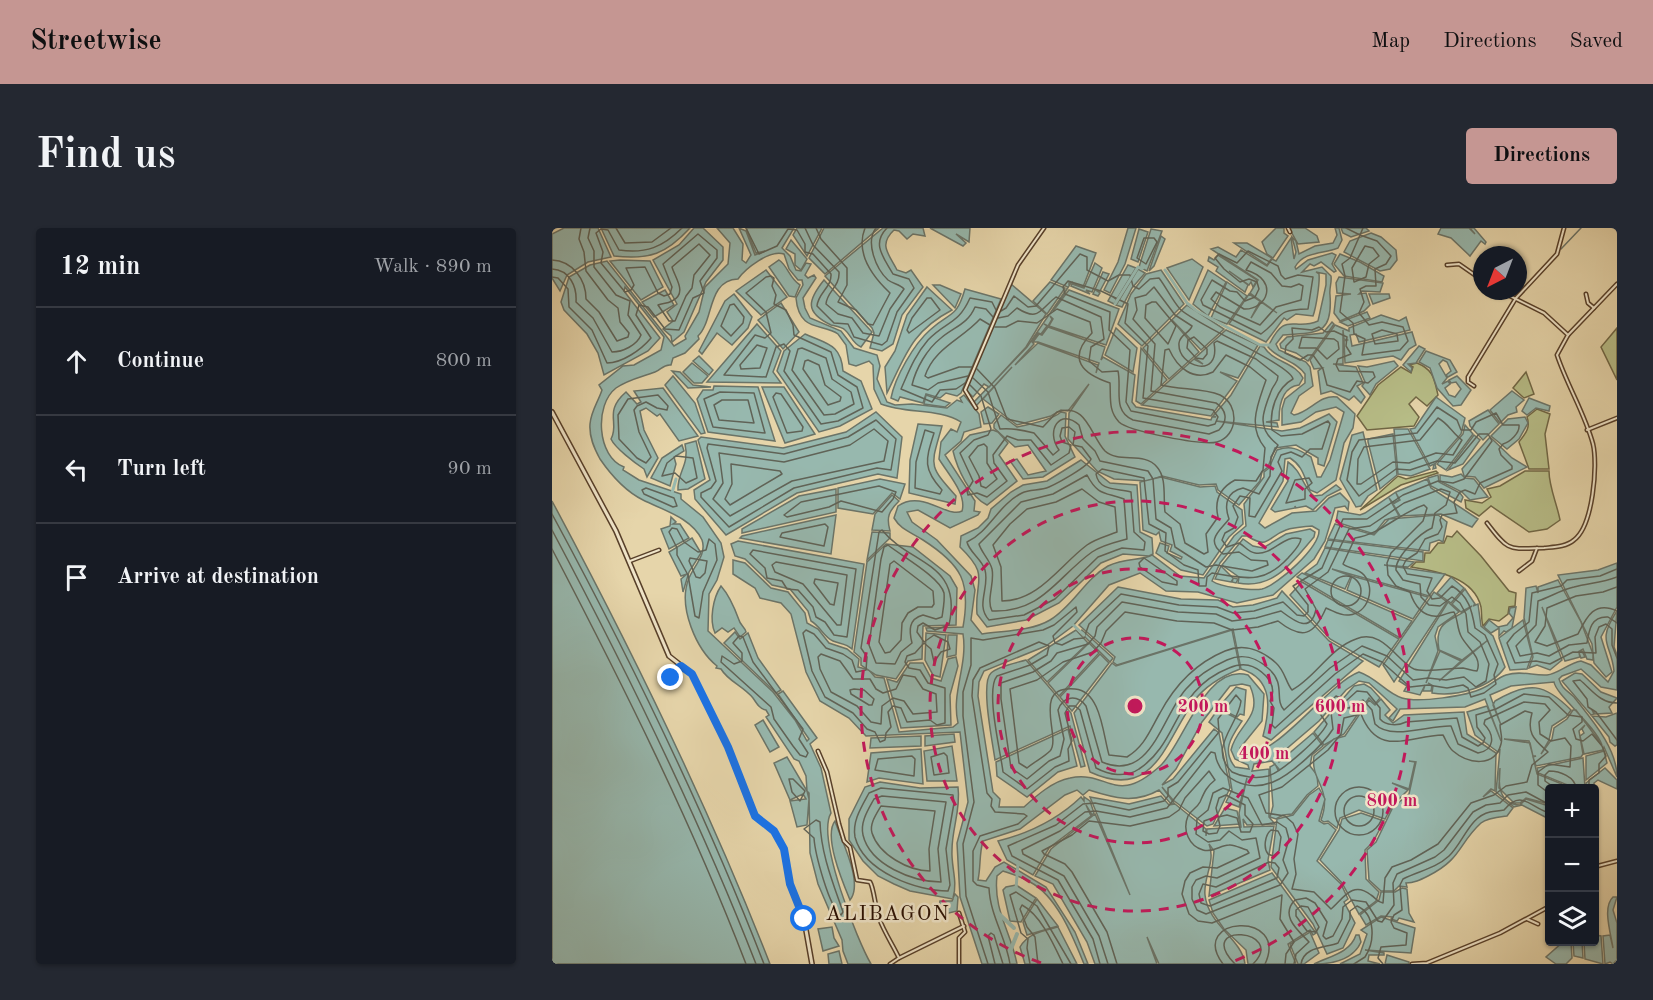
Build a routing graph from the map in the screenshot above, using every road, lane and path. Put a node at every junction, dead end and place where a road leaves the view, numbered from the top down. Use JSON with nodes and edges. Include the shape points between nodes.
{"nodes":[{"id":1,"x":1044,"y":228,"type":"edge"},
{"id":2,"x":1564,"y":228,"type":"edge"},
{"id":3,"x":1447,"y":265,"type":"dead end"},
{"id":4,"x":1473,"y":273,"type":"edge"},
{"id":5,"x":1617,"y":284,"type":"edge"},
{"id":6,"x":1527,"y":286,"type":"edge"},
{"id":7,"x":1586,"y":294,"type":"dead end"},
{"id":8,"x":1515,"y":300,"type":"edge"},
{"id":9,"x":1520,"y":300,"type":"edge"},
{"id":10,"x":1594,"y":308,"type":"junction"},
{"id":11,"x":1568,"y":335,"type":"junction"},
{"id":12,"x":1474,"y":386,"type":"dead end"},
{"id":13,"x":976,"y":407,"type":"dead end"},
{"id":14,"x":552,"y":412,"type":"edge"},
{"id":15,"x":1617,"y":418,"type":"edge"},
{"id":16,"x":1587,"y":430,"type":"junction"},
{"id":17,"x":1487,"y":522,"type":"dead end"},
{"id":18,"x":1536,"y":548,"type":"junction"},
{"id":19,"x":659,"y":550,"type":"dead end"},
{"id":20,"x":630,"y":561,"type":"junction"},
{"id":21,"x":1519,"y":571,"type":"dead end"},
{"id":22,"x":681,"y":666,"type":"junction"},
{"id":23,"x":671,"y":678,"type":"dead end"},
{"id":24,"x":818,"y":750,"type":"dead end"},
{"id":25,"x":1617,"y":861,"type":"edge"},
{"id":26,"x":1599,"y":866,"type":"edge"},
{"id":27,"x":1545,"y":909,"type":"edge"},
{"id":28,"x":959,"y":912,"type":"dead end"},
{"id":29,"x":1527,"y":919,"type":"junction"},
{"id":30,"x":1538,"y":924,"type":"dead end"},
{"id":31,"x":964,"y":926,"type":"junction"},
{"id":32,"x":899,"y":958,"type":"junction"},
{"id":33,"x":812,"y":964,"type":"edge"},
{"id":34,"x":890,"y":964,"type":"edge"},
{"id":35,"x":959,"y":964,"type":"edge"},
{"id":36,"x":1413,"y":964,"type":"edge"}],
"edges":[{"from":1,"to":13,"type":"street","via":[[1018,265],[979,352],[965,390]]},
{"from":2,"to":6,"type":"street","via":[[1555,257]]},
{"from":3,"to":4,"type":"street","via":[[1460,264]]},
{"from":5,"to":10,"type":"street"},
{"from":7,"to":10,"type":"street"},
{"from":8,"to":12,"type":"street","via":[[1467,379]]},
{"from":9,"to":11,"type":"street","via":[[1544,313]]},
{"from":10,"to":11,"type":"street"},
{"from":11,"to":16,"type":"street","via":[[1557,356]]},
{"from":14,"to":20,"type":"street"},
{"from":15,"to":16,"type":"street"},
{"from":16,"to":18,"type":"street","via":[[1596,471],[1581,532],[1571,542],[1555,548]]},
{"from":17,"to":18,"type":"street","via":[[1507,547]]},
{"from":18,"to":21,"type":"street","via":[[1532,561]]},
{"from":19,"to":20,"type":"street"},
{"from":20,"to":22,"type":"street","via":[[669,656]]},
{"from":22,"to":23,"type":"street","via":[[671,672]]},
{"from":22,"to":33,"type":"street","via":[[692,674],[728,747],[755,816],[774,831],[784,849]]},
{"from":24,"to":32,"type":"street","via":[[857,880],[873,886],[873,902],[880,922]]},
{"from":25,"to":26,"type":"street"},
{"from":27,"to":29,"type":"street"},
{"from":28,"to":31,"type":"street"},
{"from":29,"to":30,"type":"street"},
{"from":29,"to":36,"type":"street","via":[[1427,963]]},
{"from":31,"to":32,"type":"street"},
{"from":31,"to":35,"type":"street","via":[[965,932],[959,938]]},
{"from":32,"to":34,"type":"street"}]}
